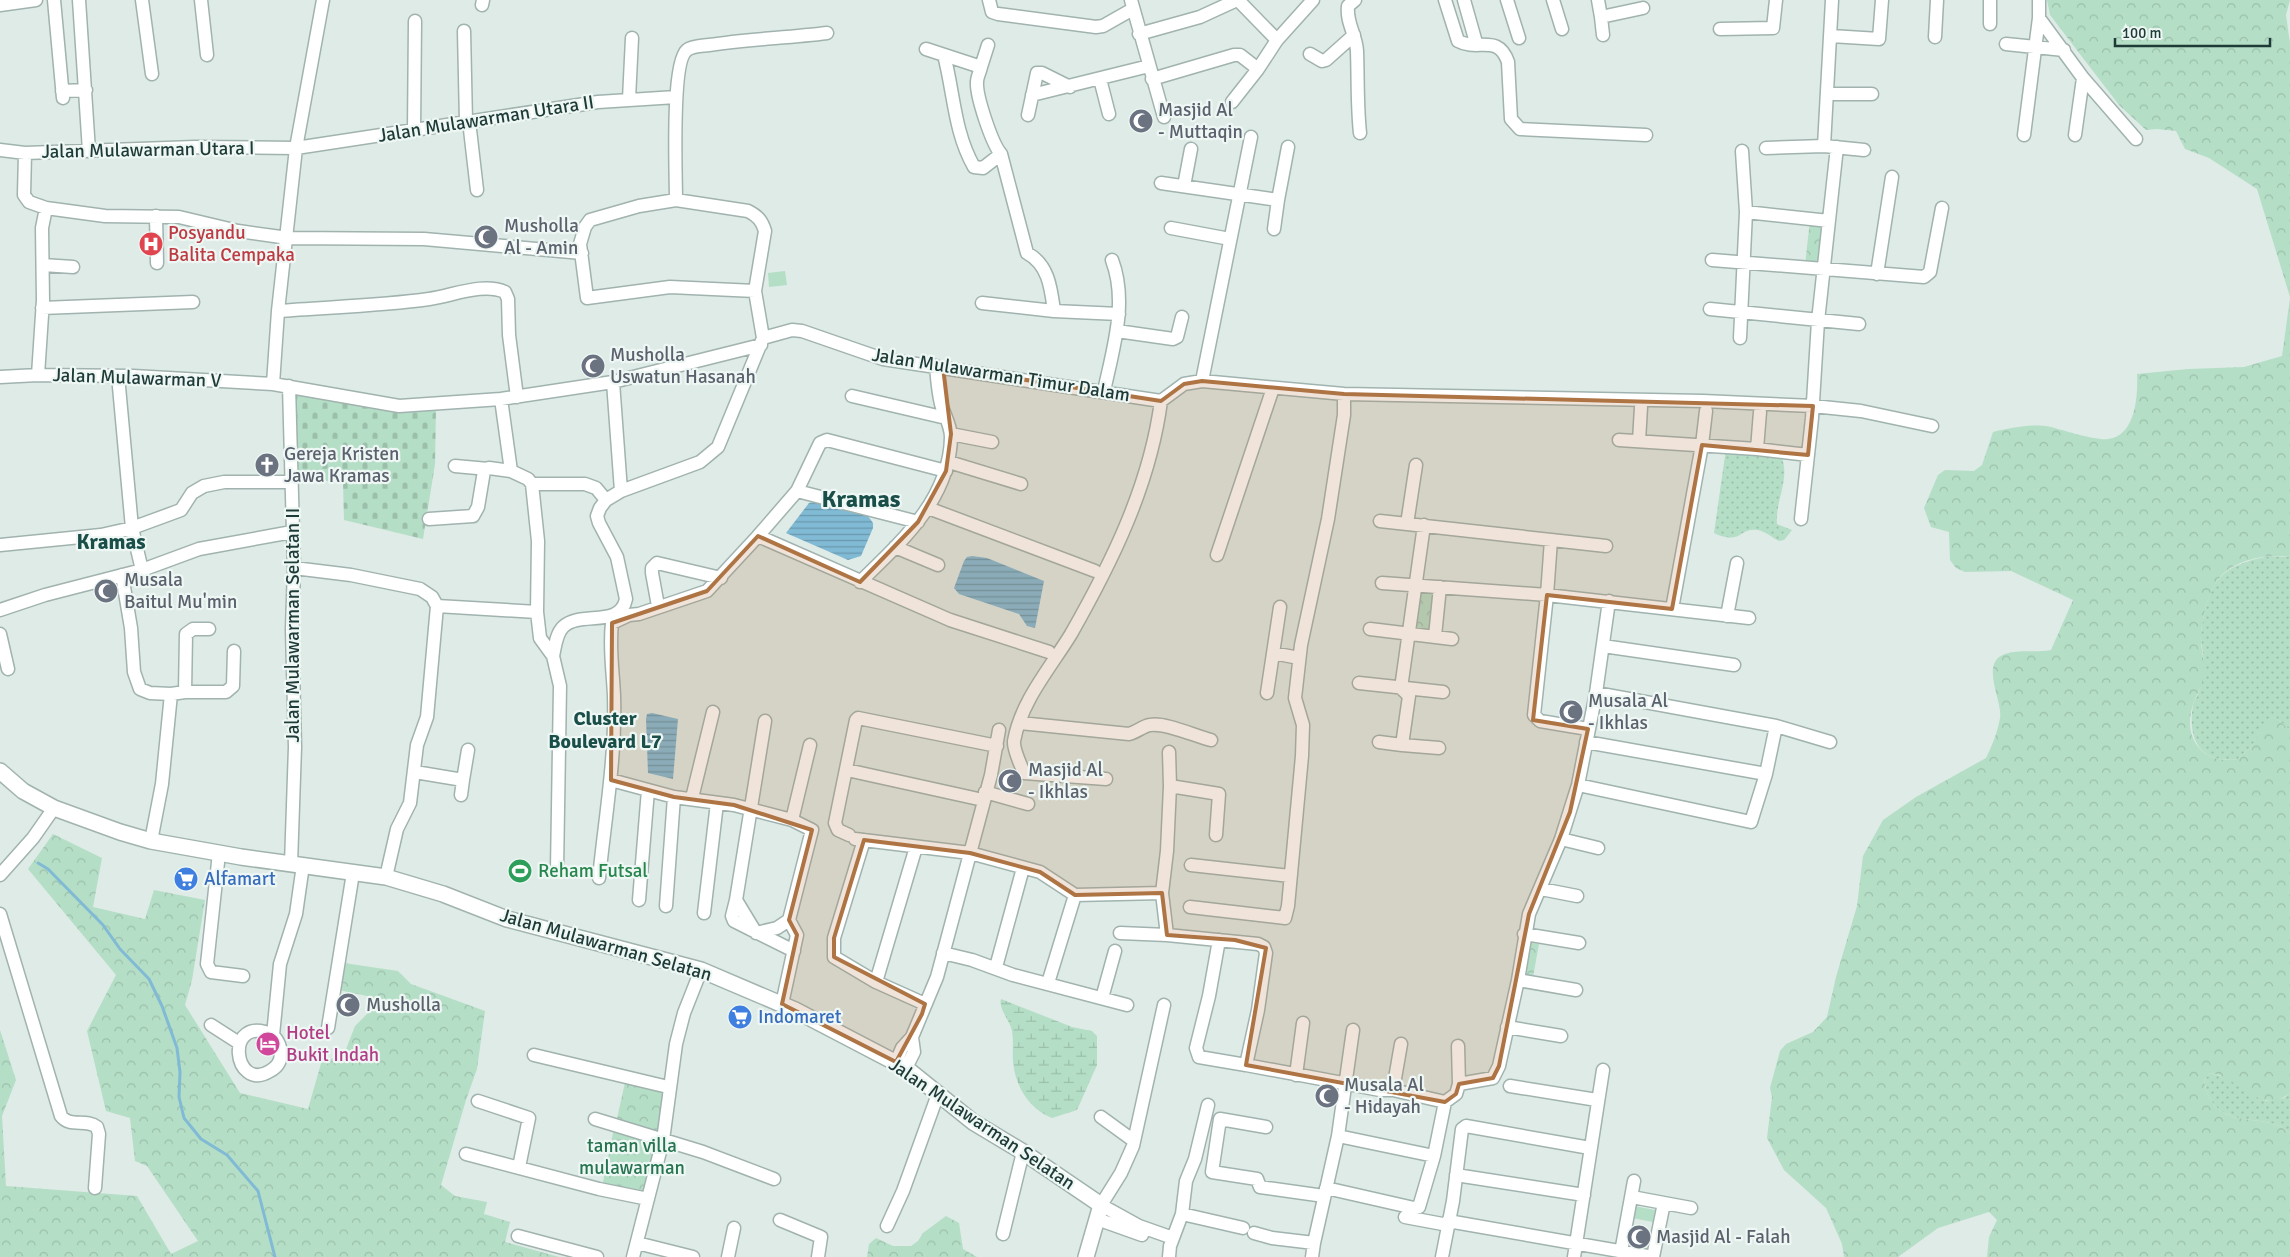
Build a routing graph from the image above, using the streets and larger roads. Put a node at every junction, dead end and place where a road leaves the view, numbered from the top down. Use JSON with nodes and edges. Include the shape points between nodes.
{"nodes":[{"id":1,"x":36,"y":0,"type":"edge"},
{"id":2,"x":54,"y":0,"type":"edge"},
{"id":3,"x":79,"y":0,"type":"edge"},
{"id":4,"x":142,"y":0,"type":"edge"},
{"id":5,"x":201,"y":0,"type":"edge"},
{"id":6,"x":323,"y":0,"type":"edge"},
{"id":7,"x":989,"y":0,"type":"edge"},
{"id":8,"x":1237,"y":0,"type":"edge"},
{"id":9,"x":1313,"y":0,"type":"edge"},
{"id":10,"x":1355,"y":0,"type":"edge"},
{"id":11,"x":1445,"y":0,"type":"edge"},
{"id":12,"x":1464,"y":0,"type":"edge"},
{"id":13,"x":1507,"y":0,"type":"edge"},
{"id":14,"x":1553,"y":0,"type":"edge"},
{"id":15,"x":1776,"y":0,"type":"edge"},
{"id":16,"x":1832,"y":0,"type":"edge"},
{"id":17,"x":1882,"y":0,"type":"edge"},
{"id":18,"x":1937,"y":0,"type":"edge"},
{"id":19,"x":1990,"y":0,"type":"edge"},
{"id":20,"x":2039,"y":0,"type":"edge"},
{"id":21,"x":0,"y":5,"type":"edge"},
{"id":22,"x":1132,"y":5,"type":"edge"},
{"id":23,"x":1643,"y":8,"type":"dead end"},
{"id":24,"x":1600,"y":9,"type":"edge"},
{"id":25,"x":2039,"y":18,"type":"junction"},
{"id":26,"x":414,"y":21,"type":"dead end"},
{"id":27,"x":1990,"y":24,"type":"dead end"},
{"id":28,"x":1720,"y":29,"type":"dead end"},
{"id":29,"x":1562,"y":30,"type":"dead end"},
{"id":30,"x":464,"y":31,"type":"dead end"},
{"id":31,"x":826,"y":33,"type":"dead end"},
{"id":32,"x":1139,"y":34,"type":"junction"},
{"id":33,"x":1354,"y":35,"type":"junction"},
{"id":34,"x":1604,"y":35,"type":"dead end"},
{"id":35,"x":1831,"y":36,"type":"junction"},
{"id":36,"x":1935,"y":37,"type":"dead end"},
{"id":37,"x":632,"y":38,"type":"dead end"},
{"id":38,"x":1518,"y":38,"type":"dead end"},
{"id":39,"x":1277,"y":40,"type":"junction"},
{"id":40,"x":1475,"y":40,"type":"dead end"},
{"id":41,"x":2006,"y":44,"type":"dead end"},
{"id":42,"x":988,"y":45,"type":"dead end"},
{"id":43,"x":2036,"y":46,"type":"junction"},
{"id":44,"x":926,"y":48,"type":"dead end"},
{"id":45,"x":2064,"y":50,"type":"junction"},
{"id":46,"x":1310,"y":54,"type":"dead end"},
{"id":47,"x":206,"y":55,"type":"dead end"},
{"id":48,"x":944,"y":55,"type":"junction"},
{"id":49,"x":1149,"y":66,"type":"junction"},
{"id":50,"x":981,"y":67,"type":"junction"},
{"id":51,"x":1258,"y":69,"type":"junction"},
{"id":52,"x":152,"y":74,"type":"dead end"},
{"id":53,"x":2083,"y":78,"type":"junction"},
{"id":54,"x":1100,"y":79,"type":"junction"},
{"id":55,"x":1152,"y":79,"type":"junction"},
{"id":56,"x":1070,"y":88,"type":"junction"},
{"id":57,"x":86,"y":90,"type":"junction"},
{"id":58,"x":1827,"y":94,"type":"junction"},
{"id":59,"x":1872,"y":94,"type":"dead end"},
{"id":60,"x":1032,"y":96,"type":"junction"},
{"id":61,"x":676,"y":97,"type":"junction"},
{"id":62,"x":630,"y":99,"type":"junction"},
{"id":63,"x":1232,"y":102,"type":"dead end"},
{"id":64,"x":1109,"y":114,"type":"dead end"},
{"id":65,"x":1028,"y":115,"type":"dead end"},
{"id":66,"x":1164,"y":117,"type":"dead end"},
{"id":67,"x":468,"y":122,"type":"junction"},
{"id":68,"x":414,"y":130,"type":"junction"},
{"id":69,"x":1360,"y":133,"type":"dead end"},
{"id":70,"x":1646,"y":135,"type":"dead end"},
{"id":71,"x":2024,"y":135,"type":"dead end"},
{"id":72,"x":2075,"y":135,"type":"dead end"},
{"id":73,"x":1251,"y":136,"type":"dead end"},
{"id":74,"x":2136,"y":139,"type":"dead end"},
{"id":75,"x":1824,"y":146,"type":"junction"},
{"id":76,"x":1288,"y":147,"type":"dead end"},
{"id":77,"x":296,"y":148,"type":"junction"},
{"id":78,"x":1766,"y":148,"type":"dead end"},
{"id":79,"x":1837,"y":148,"type":"junction"},
{"id":80,"x":1191,"y":149,"type":"dead end"},
{"id":81,"x":0,"y":150,"type":"edge"},
{"id":82,"x":1864,"y":150,"type":"dead end"},
{"id":83,"x":89,"y":151,"type":"junction"},
{"id":84,"x":1742,"y":151,"type":"dead end"},
{"id":85,"x":25,"y":153,"type":"junction"},
{"id":86,"x":1001,"y":154,"type":"junction"},
{"id":87,"x":1892,"y":177,"type":"dead end"},
{"id":88,"x":1161,"y":183,"type":"dead end"},
{"id":89,"x":1184,"y":186,"type":"junction"},
{"id":90,"x":477,"y":190,"type":"dead end"},
{"id":91,"x":1239,"y":194,"type":"junction"},
{"id":92,"x":676,"y":200,"type":"junction"},
{"id":93,"x":1278,"y":200,"type":"junction"},
{"id":94,"x":46,"y":208,"type":"junction"},
{"id":95,"x":1942,"y":208,"type":"dead end"},
{"id":96,"x":1746,"y":212,"type":"junction"},
{"id":97,"x":156,"y":216,"type":"junction"},
{"id":98,"x":1829,"y":221,"type":"junction"},
{"id":99,"x":1171,"y":228,"type":"dead end"},
{"id":100,"x":1274,"y":229,"type":"dead end"},
{"id":101,"x":288,"y":238,"type":"junction"},
{"id":102,"x":1230,"y":239,"type":"junction"},
{"id":103,"x":582,"y":253,"type":"junction"},
{"id":104,"x":1112,"y":260,"type":"dead end"},
{"id":105,"x":1712,"y":260,"type":"dead end"},
{"id":106,"x":1744,"y":262,"type":"junction"},
{"id":107,"x":157,"y":263,"type":"dead end"},
{"id":108,"x":43,"y":264,"type":"junction"},
{"id":109,"x":74,"y":267,"type":"dead end"},
{"id":110,"x":1824,"y":270,"type":"junction"},
{"id":111,"x":1877,"y":274,"type":"junction"},
{"id":112,"x":755,"y":291,"type":"junction"},
{"id":113,"x":193,"y":302,"type":"dead end"},
{"id":114,"x":982,"y":303,"type":"dead end"},
{"id":115,"x":42,"y":308,"type":"junction"},
{"id":116,"x":1710,"y":309,"type":"dead end"},
{"id":117,"x":278,"y":311,"type":"junction"},
{"id":118,"x":1054,"y":311,"type":"junction"},
{"id":119,"x":1742,"y":313,"type":"junction"},
{"id":120,"x":1119,"y":314,"type":"junction"},
{"id":121,"x":1182,"y":317,"type":"dead end"},
{"id":122,"x":1818,"y":321,"type":"junction"},
{"id":123,"x":1859,"y":324,"type":"dead end"},
{"id":124,"x":1116,"y":331,"type":"junction"},
{"id":125,"x":1740,"y":338,"type":"dead end"},
{"id":126,"x":762,"y":342,"type":"junction"},
{"id":127,"x":940,"y":366,"type":"junction"},
{"id":128,"x":38,"y":375,"type":"junction"},
{"id":129,"x":118,"y":376,"type":"junction"},
{"id":130,"x":0,"y":377,"type":"edge"},
{"id":131,"x":613,"y":382,"type":"junction"},
{"id":132,"x":1202,"y":382,"type":"junction"},
{"id":133,"x":273,"y":384,"type":"junction"},
{"id":134,"x":289,"y":386,"type":"junction"},
{"id":135,"x":1273,"y":388,"type":"junction"},
{"id":136,"x":1104,"y":391,"type":"junction"},
{"id":137,"x":1344,"y":394,"type":"junction"},
{"id":138,"x":852,"y":396,"type":"dead end"},
{"id":139,"x":517,"y":397,"type":"junction"},
{"id":140,"x":501,"y":399,"type":"junction"},
{"id":141,"x":1161,"y":401,"type":"junction"},
{"id":142,"x":1813,"y":406,"type":"junction"},
{"id":143,"x":1641,"y":407,"type":"dead end"},
{"id":144,"x":1706,"y":411,"type":"dead end"},
{"id":145,"x":1760,"y":412,"type":"dead end"},
{"id":146,"x":946,"y":418,"type":"junction"},
{"id":147,"x":1932,"y":426,"type":"dead end"},
{"id":148,"x":952,"y":434,"type":"junction"},
{"id":149,"x":1619,"y":440,"type":"dead end"},
{"id":150,"x":1639,"y":441,"type":"junction"},
{"id":151,"x":992,"y":442,"type":"dead end"},
{"id":152,"x":1702,"y":445,"type":"junction"},
{"id":153,"x":1757,"y":449,"type":"junction"},
{"id":154,"x":1808,"y":454,"type":"junction"},
{"id":155,"x":1416,"y":465,"type":"dead end"},
{"id":156,"x":455,"y":466,"type":"dead end"},
{"id":157,"x":947,"y":466,"type":"junction"},
{"id":158,"x":488,"y":468,"type":"junction"},
{"id":159,"x":511,"y":471,"type":"junction"},
{"id":160,"x":292,"y":482,"type":"junction"},
{"id":161,"x":530,"y":482,"type":"junction"},
{"id":162,"x":1021,"y":484,"type":"dead end"},
{"id":163,"x":621,"y":491,"type":"junction"},
{"id":164,"x":797,"y":491,"type":"junction"},
{"id":165,"x":606,"y":500,"type":"junction"},
{"id":166,"x":928,"y":508,"type":"junction"},
{"id":167,"x":429,"y":518,"type":"dead end"},
{"id":168,"x":1801,"y":519,"type":"dead end"},
{"id":169,"x":1380,"y":521,"type":"dead end"},
{"id":170,"x":918,"y":522,"type":"junction"},
{"id":171,"x":1407,"y":524,"type":"junction"},
{"id":172,"x":1424,"y":526,"type":"junction"},
{"id":173,"x":132,"y":528,"type":"junction"},
{"id":174,"x":292,"y":532,"type":"junction"},
{"id":175,"x":758,"y":536,"type":"junction"},
{"id":176,"x":1551,"y":540,"type":"junction"},
{"id":177,"x":0,"y":545,"type":"edge"},
{"id":178,"x":1606,"y":546,"type":"dead end"},
{"id":179,"x":895,"y":547,"type":"junction"},
{"id":180,"x":1216,"y":555,"type":"dead end"},
{"id":181,"x":1736,"y":563,"type":"dead end"},
{"id":182,"x":938,"y":565,"type":"dead end"},
{"id":183,"x":294,"y":568,"type":"junction"},
{"id":184,"x":142,"y":570,"type":"junction"},
{"id":185,"x":1095,"y":571,"type":"dead end"},
{"id":186,"x":122,"y":575,"type":"junction"},
{"id":187,"x":721,"y":578,"type":"junction"},
{"id":188,"x":860,"y":582,"type":"junction"},
{"id":189,"x":1382,"y":583,"type":"dead end"},
{"id":190,"x":1416,"y":585,"type":"junction"},
{"id":191,"x":1440,"y":587,"type":"junction"},
{"id":192,"x":1547,"y":595,"type":"junction"},
{"id":193,"x":1609,"y":601,"type":"junction"},
{"id":194,"x":437,"y":606,"type":"junction"},
{"id":195,"x":658,"y":606,"type":"junction"},
{"id":196,"x":1280,"y":607,"type":"dead end"},
{"id":197,"x":1672,"y":609,"type":"junction"},
{"id":198,"x":0,"y":610,"type":"edge"},
{"id":199,"x":537,"y":612,"type":"junction"},
{"id":200,"x":1728,"y":616,"type":"junction"},
{"id":201,"x":1749,"y":618,"type":"dead end"},
{"id":202,"x":209,"y":629,"type":"dead end"},
{"id":203,"x":1370,"y":629,"type":"dead end"},
{"id":204,"x":0,"y":634,"type":"edge"},
{"id":205,"x":1408,"y":634,"type":"junction"},
{"id":206,"x":1435,"y":636,"type":"junction"},
{"id":207,"x":1452,"y":639,"type":"dead end"},
{"id":208,"x":1603,"y":646,"type":"junction"},
{"id":209,"x":234,"y":651,"type":"dead end"},
{"id":210,"x":1049,"y":652,"type":"dead end"},
{"id":211,"x":1273,"y":653,"type":"junction"},
{"id":212,"x":553,"y":656,"type":"junction"},
{"id":213,"x":1299,"y":658,"type":"junction"},
{"id":214,"x":1734,"y":665,"type":"dead end"},
{"id":215,"x":8,"y":669,"type":"dead end"},
{"id":216,"x":1359,"y":683,"type":"dead end"},
{"id":217,"x":1402,"y":688,"type":"junction"},
{"id":218,"x":186,"y":692,"type":"junction"},
{"id":219,"x":1443,"y":692,"type":"dead end"},
{"id":220,"x":1596,"y":693,"type":"junction"},
{"id":221,"x":171,"y":694,"type":"junction"},
{"id":222,"x":1267,"y":694,"type":"dead end"},
{"id":223,"x":713,"y":712,"type":"dead end"},
{"id":224,"x":765,"y":721,"type":"dead end"},
{"id":225,"x":1020,"y":723,"type":"junction"},
{"id":226,"x":1776,"y":726,"type":"junction"},
{"id":227,"x":1588,"y":729,"type":"junction"},
{"id":228,"x":999,"y":730,"type":"dead end"},
{"id":229,"x":1211,"y":740,"type":"dead end"},
{"id":230,"x":1380,"y":742,"type":"dead end"},
{"id":231,"x":1586,"y":742,"type":"junction"},
{"id":232,"x":1830,"y":742,"type":"dead end"},
{"id":233,"x":1402,"y":744,"type":"junction"},
{"id":234,"x":810,"y":745,"type":"dead end"},
{"id":235,"x":997,"y":746,"type":"junction"},
{"id":236,"x":1439,"y":748,"type":"dead end"},
{"id":237,"x":468,"y":750,"type":"dead end"},
{"id":238,"x":1169,"y":752,"type":"dead end"},
{"id":239,"x":847,"y":770,"type":"junction"},
{"id":240,"x":0,"y":771,"type":"edge"},
{"id":241,"x":415,"y":772,"type":"junction"},
{"id":242,"x":1766,"y":774,"type":"junction"},
{"id":243,"x":1106,"y":779,"type":"dead end"},
{"id":244,"x":463,"y":780,"type":"junction"},
{"id":245,"x":611,"y":780,"type":"junction"},
{"id":246,"x":1578,"y":785,"type":"junction"},
{"id":247,"x":1170,"y":786,"type":"junction"},
{"id":248,"x":648,"y":790,"type":"junction"},
{"id":249,"x":461,"y":795,"type":"dead end"},
{"id":250,"x":984,"y":796,"type":"junction"},
{"id":251,"x":674,"y":797,"type":"junction"},
{"id":252,"x":692,"y":798,"type":"junction"},
{"id":253,"x":717,"y":803,"type":"junction"},
{"id":254,"x":1028,"y":804,"type":"dead end"},
{"id":255,"x":54,"y":808,"type":"junction"},
{"id":256,"x":750,"y":810,"type":"junction"},
{"id":257,"x":792,"y":820,"type":"junction"},
{"id":258,"x":1216,"y":835,"type":"dead end"},
{"id":259,"x":856,"y":838,"type":"junction"},
{"id":260,"x":1561,"y":840,"type":"junction"},
{"id":261,"x":151,"y":841,"type":"junction"},
{"id":262,"x":916,"y":847,"type":"junction"},
{"id":263,"x":1598,"y":848,"type":"dead end"},
{"id":264,"x":219,"y":853,"type":"junction"},
{"id":265,"x":970,"y":853,"type":"junction"},
{"id":266,"x":297,"y":864,"type":"junction"},
{"id":267,"x":1191,"y":865,"type":"dead end"},
{"id":268,"x":1023,"y":868,"type":"junction"},
{"id":269,"x":557,"y":870,"type":"dead end"},
{"id":270,"x":353,"y":872,"type":"junction"},
{"id":271,"x":0,"y":875,"type":"edge"},
{"id":272,"x":1290,"y":876,"type":"junction"},
{"id":273,"x":386,"y":877,"type":"junction"},
{"id":274,"x":598,"y":878,"type":"dead end"},
{"id":275,"x":1541,"y":889,"type":"junction"},
{"id":276,"x":1162,"y":893,"type":"junction"},
{"id":277,"x":1075,"y":896,"type":"junction"},
{"id":278,"x":1577,"y":896,"type":"dead end"},
{"id":279,"x":640,"y":900,"type":"dead end"},
{"id":280,"x":666,"y":906,"type":"dead end"},
{"id":281,"x":1190,"y":907,"type":"dead end"},
{"id":282,"x":704,"y":913,"type":"dead end"},
{"id":283,"x":0,"y":914,"type":"edge"},
{"id":284,"x":789,"y":920,"type":"junction"},
{"id":285,"x":756,"y":933,"type":"junction"},
{"id":286,"x":1120,"y":933,"type":"dead end"},
{"id":287,"x":1524,"y":934,"type":"junction"},
{"id":288,"x":1167,"y":935,"type":"junction"},
{"id":289,"x":1219,"y":940,"type":"junction"},
{"id":290,"x":1579,"y":943,"type":"dead end"},
{"id":291,"x":794,"y":951,"type":"junction"},
{"id":292,"x":1115,"y":951,"type":"dead end"},
{"id":293,"x":943,"y":954,"type":"junction"},
{"id":294,"x":996,"y":968,"type":"junction"},
{"id":295,"x":701,"y":970,"type":"junction"},
{"id":296,"x":242,"y":976,"type":"dead end"},
{"id":297,"x":1518,"y":980,"type":"junction"},
{"id":298,"x":876,"y":982,"type":"junction"},
{"id":299,"x":1048,"y":983,"type":"junction"},
{"id":300,"x":1576,"y":990,"type":"dead end"},
{"id":301,"x":1102,"y":998,"type":"junction"},
{"id":302,"x":782,"y":1004,"type":"junction"},
{"id":303,"x":925,"y":1004,"type":"junction"},
{"id":304,"x":1127,"y":1005,"type":"dead end"},
{"id":305,"x":1164,"y":1005,"type":"dead end"},
{"id":306,"x":1303,"y":1023,"type":"dead end"},
{"id":307,"x":211,"y":1025,"type":"dead end"},
{"id":308,"x":1507,"y":1027,"type":"junction"},
{"id":309,"x":328,"y":1028,"type":"dead end"},
{"id":310,"x":1353,"y":1030,"type":"dead end"},
{"id":311,"x":273,"y":1035,"type":"junction"},
{"id":312,"x":1561,"y":1036,"type":"dead end"},
{"id":313,"x":239,"y":1043,"type":"junction"},
{"id":314,"x":1401,"y":1044,"type":"dead end"},
{"id":315,"x":1458,"y":1046,"type":"dead end"},
{"id":316,"x":534,"y":1055,"type":"dead end"},
{"id":317,"x":901,"y":1065,"type":"junction"},
{"id":318,"x":1246,"y":1065,"type":"junction"},
{"id":319,"x":1603,"y":1070,"type":"dead end"},
{"id":320,"x":1296,"y":1075,"type":"junction"},
{"id":321,"x":1346,"y":1083,"type":"junction"},
{"id":322,"x":1459,"y":1084,"type":"junction"},
{"id":323,"x":1510,"y":1086,"type":"dead end"},
{"id":324,"x":668,"y":1087,"type":"junction"},
{"id":325,"x":1393,"y":1090,"type":"junction"},
{"id":326,"x":938,"y":1094,"type":"junction"},
{"id":327,"x":1597,"y":1100,"type":"junction"},
{"id":328,"x":478,"y":1101,"type":"dead end"},
{"id":329,"x":1445,"y":1102,"type":"junction"},
{"id":330,"x":1208,"y":1105,"type":"dead end"},
{"id":331,"x":1101,"y":1117,"type":"dead end"},
{"id":332,"x":595,"y":1119,"type":"dead end"},
{"id":333,"x":1266,"y":1127,"type":"dead end"},
{"id":334,"x":1338,"y":1136,"type":"junction"},
{"id":335,"x":663,"y":1140,"type":"junction"},
{"id":336,"x":1134,"y":1142,"type":"junction"},
{"id":337,"x":1590,"y":1148,"type":"junction"},
{"id":338,"x":1023,"y":1152,"type":"junction"},
{"id":339,"x":466,"y":1154,"type":"dead end"},
{"id":340,"x":1434,"y":1156,"type":"junction"},
{"id":341,"x":519,"y":1167,"type":"junction"},
{"id":342,"x":1456,"y":1175,"type":"junction"},
{"id":343,"x":774,"y":1179,"type":"dead end"},
{"id":344,"x":1634,"y":1181,"type":"dead end"},
{"id":345,"x":95,"y":1188,"type":"dead end"},
{"id":346,"x":1325,"y":1192,"type":"junction"},
{"id":347,"x":1584,"y":1195,"type":"junction"},
{"id":348,"x":1632,"y":1197,"type":"junction"},
{"id":349,"x":648,"y":1199,"type":"junction"},
{"id":350,"x":1664,"y":1203,"type":"junction"},
{"id":351,"x":1691,"y":1208,"type":"dead end"},
{"id":352,"x":1099,"y":1212,"type":"junction"},
{"id":353,"x":1182,"y":1214,"type":"junction"},
{"id":354,"x":1405,"y":1217,"type":"dead end"},
{"id":355,"x":780,"y":1220,"type":"dead end"},
{"id":356,"x":1448,"y":1223,"type":"junction"},
{"id":357,"x":887,"y":1226,"type":"dead end"},
{"id":358,"x":734,"y":1228,"type":"dead end"},
{"id":359,"x":1003,"y":1234,"type":"dead end"},
{"id":360,"x":518,"y":1236,"type":"dead end"},
{"id":361,"x":637,"y":1243,"type":"junction"},
{"id":362,"x":1314,"y":1243,"type":"junction"},
{"id":363,"x":1576,"y":1244,"type":"junction"},
{"id":364,"x":1171,"y":1247,"type":"edge"},
{"id":365,"x":1622,"y":1252,"type":"junction"},
{"id":366,"x":597,"y":1257,"type":"edge"},
{"id":367,"x":633,"y":1257,"type":"edge"},
{"id":368,"x":693,"y":1257,"type":"edge"},
{"id":369,"x":728,"y":1257,"type":"edge"},
{"id":370,"x":818,"y":1257,"type":"edge"},
{"id":371,"x":1086,"y":1257,"type":"edge"},
{"id":372,"x":1312,"y":1257,"type":"edge"},
{"id":373,"x":1442,"y":1257,"type":"edge"},
{"id":374,"x":1574,"y":1257,"type":"edge"},
{"id":375,"x":1653,"y":1257,"type":"edge"}],
"edges":[{"from":1,"to":21,"type":"street"},
{"from":2,"to":57,"type":"street","via":[[62,94]]},
{"from":3,"to":57,"type":"street"},
{"from":4,"to":52,"type":"street"},
{"from":5,"to":47,"type":"street"},
{"from":6,"to":77,"type":"street"},
{"from":7,"to":22,"type":"street","via":[[992,12],[998,14],[1096,27],[1103,26]]},
{"from":8,"to":32,"type":"street","via":[[1200,16]]},
{"from":8,"to":39,"type":"street"},
{"from":9,"to":39,"type":"street"},
{"from":10,"to":33,"type":"street","via":[[1348,6],[1347,14],[1347,23]]},
{"from":11,"to":70,"type":"street","via":[[1458,41],[1498,46],[1505,54],[1510,119],[1520,129]]},
{"from":12,"to":40,"type":"street"},
{"from":13,"to":38,"type":"street"},
{"from":14,"to":29,"type":"street"},
{"from":15,"to":28,"type":"street","via":[[1773,28]]},
{"from":16,"to":35,"type":"street"},
{"from":17,"to":35,"type":"street","via":[[1879,39]]},
{"from":18,"to":36,"type":"street"},
{"from":19,"to":27,"type":"street"},
{"from":20,"to":25,"type":"street"},
{"from":22,"to":32,"type":"street"},
{"from":23,"to":24,"type":"street"},
{"from":24,"to":34,"type":"street"},
{"from":25,"to":43,"type":"street"},
{"from":25,"to":45,"type":"street"},
{"from":26,"to":68,"type":"street"},
{"from":30,"to":67,"type":"street"},
{"from":31,"to":61,"type":"street","via":[[690,48],[680,61]]},
{"from":32,"to":49,"type":"street"},
{"from":33,"to":46,"type":"street","via":[[1326,60]]},
{"from":33,"to":69,"type":"street"},
{"from":35,"to":58,"type":"street"},
{"from":37,"to":62,"type":"street"},
{"from":39,"to":51,"type":"street"},
{"from":41,"to":43,"type":"street"},
{"from":42,"to":50,"type":"street"},
{"from":43,"to":45,"type":"street"},
{"from":43,"to":71,"type":"street"},
{"from":44,"to":48,"type":"street"},
{"from":45,"to":53,"type":"street"},
{"from":48,"to":50,"type":"street"},
{"from":48,"to":86,"type":"street","via":[[957,126],[974,167],[983,168]]},
{"from":49,"to":54,"type":"street"},
{"from":49,"to":55,"type":"street"},
{"from":50,"to":86,"type":"street","via":[[977,83],[989,131]]},
{"from":51,"to":55,"type":"street","via":[[1240,55],[1234,55]]},
{"from":51,"to":63,"type":"street"},
{"from":53,"to":72,"type":"street"},
{"from":53,"to":74,"type":"street"},
{"from":54,"to":56,"type":"street"},
{"from":54,"to":64,"type":"street"},
{"from":55,"to":66,"type":"street"},
{"from":56,"to":60,"type":"street"},
{"from":56,"to":60,"type":"street","via":[[1039,72],[1035,75]]},
{"from":57,"to":83,"type":"street"},
{"from":58,"to":59,"type":"street"},
{"from":58,"to":75,"type":"street"},
{"from":60,"to":65,"type":"street"},
{"from":61,"to":62,"type":"street","name":"Jalan Mulawarman Utara II"},
{"from":61,"to":92,"type":"street"},
{"from":62,"to":67,"type":"street","name":"Jalan Mulawarman Utara II"},
{"from":67,"to":68,"type":"street","name":"Jalan Mulawarman Utara II"},
{"from":67,"to":90,"type":"street"},
{"from":68,"to":77,"type":"street","name":"Jalan Mulawarman Utara II"},
{"from":73,"to":91,"type":"street"},
{"from":75,"to":78,"type":"street"},
{"from":75,"to":79,"type":"street"},
{"from":76,"to":93,"type":"street"},
{"from":77,"to":83,"type":"street","name":"Jalan Mulawarman Utara I"},
{"from":77,"to":101,"type":"street"},
{"from":79,"to":82,"type":"street"},
{"from":79,"to":98,"type":"street"},
{"from":80,"to":89,"type":"street"},
{"from":81,"to":85,"type":"street","name":"Jalan Mulawarman Utara I"},
{"from":83,"to":85,"type":"street","name":"Jalan Mulawarman Utara I"},
{"from":84,"to":96,"type":"street"},
{"from":85,"to":94,"type":"street","via":[[24,195],[29,202]]},
{"from":86,"to":118,"type":"street","via":[[1027,253],[1037,258],[1046,272]]},
{"from":87,"to":111,"type":"street"},
{"from":88,"to":89,"type":"street"},
{"from":89,"to":91,"type":"street"},
{"from":91,"to":93,"type":"street"},
{"from":91,"to":102,"type":"street"},
{"from":92,"to":103,"type":"street","via":[[639,206],[590,220],[581,237]]},
{"from":92,"to":112,"type":"street","via":[[748,211],[762,222],[765,232]]},
{"from":93,"to":100,"type":"street"},
{"from":94,"to":97,"type":"street","via":[[105,216]]},
{"from":94,"to":108,"type":"street","via":[[42,228]]},
{"from":95,"to":111,"type":"street","via":[[1928,276]]},
{"from":96,"to":98,"type":"street"},
{"from":96,"to":106,"type":"street"},
{"from":97,"to":101,"type":"street","via":[[179,217],[238,231]]},
{"from":97,"to":107,"type":"street"},
{"from":98,"to":110,"type":"street"},
{"from":99,"to":102,"type":"street"},
{"from":101,"to":103,"type":"street","via":[[424,238]]},
{"from":101,"to":117,"type":"street"},
{"from":102,"to":132,"type":"street"},
{"from":103,"to":112,"type":"street","via":[[586,298],[670,287]]},
{"from":104,"to":120,"type":"street","via":[[1120,295]]},
{"from":105,"to":106,"type":"street"},
{"from":106,"to":110,"type":"street"},
{"from":106,"to":119,"type":"street"},
{"from":108,"to":109,"type":"street"},
{"from":108,"to":115,"type":"street"},
{"from":110,"to":111,"type":"street"},
{"from":110,"to":122,"type":"street"},
{"from":112,"to":126,"type":"street"},
{"from":113,"to":115,"type":"street"},
{"from":114,"to":118,"type":"street"},
{"from":115,"to":128,"type":"street"},
{"from":116,"to":119,"type":"street"},
{"from":117,"to":133,"type":"street"},
{"from":117,"to":139,"type":"street","via":[[428,299],[486,288],[505,292]]},
{"from":118,"to":120,"type":"street"},
{"from":119,"to":122,"type":"street"},
{"from":119,"to":125,"type":"street"},
{"from":120,"to":124,"type":"street"},
{"from":121,"to":124,"type":"street","via":[[1177,337],[1173,339]]},
{"from":122,"to":123,"type":"street"},
{"from":122,"to":142,"type":"street"},
{"from":124,"to":136,"type":"street"},
{"from":126,"to":127,"type":"street","name":"Jalan Mulawarman Timur Dalam","via":[[792,330],[802,331],[883,359]]},
{"from":126,"to":131,"type":"street","name":"Jalan Mulawarman Timur Dalam"},
{"from":126,"to":163,"type":"street","via":[[718,447],[700,462]]},
{"from":127,"to":136,"type":"street","name":"Jalan Mulawarman Timur Dalam"},
{"from":127,"to":146,"type":"street","via":[[940,402]]},
{"from":128,"to":129,"type":"street","name":"Jalan Mulawarman V"},
{"from":128,"to":130,"type":"street","name":"Jalan Mulawarman V"},
{"from":129,"to":133,"type":"street","name":"Jalan Mulawarman V"},
{"from":129,"to":173,"type":"street"},
{"from":131,"to":139,"type":"street","name":"Jalan Mulawarman Timur Dalam"},
{"from":131,"to":163,"type":"street"},
{"from":132,"to":135,"type":"street"},
{"from":132,"to":141,"type":"street","via":[[1184,384]]},
{"from":133,"to":134,"type":"street","name":"Jalan Mulawarman V"},
{"from":134,"to":140,"type":"street","name":"Jalan Mulawarman V","via":[[399,406]]},
{"from":134,"to":160,"type":"street","name":"Jalan Mulawarman Selatan II"},
{"from":135,"to":137,"type":"street"},
{"from":135,"to":180,"type":"street"},
{"from":136,"to":141,"type":"street","name":"Jalan Mulawarman Timur Dalam"},
{"from":137,"to":142,"type":"street"},
{"from":137,"to":213,"type":"street","via":[[1344,416],[1328,519]]},
{"from":138,"to":146,"type":"street"},
{"from":139,"to":140,"type":"street","name":"Jalan Mulawarman V"},
{"from":140,"to":159,"type":"street"},
{"from":141,"to":225,"type":"street","via":[[1150,455],[1127,522],[1102,579],[1026,704]]},
{"from":142,"to":147,"type":"street","via":[[1862,411]]},
{"from":142,"to":154,"type":"street"},
{"from":143,"to":150,"type":"street"},
{"from":144,"to":152,"type":"street"},
{"from":145,"to":153,"type":"street"},
{"from":146,"to":148,"type":"street"},
{"from":148,"to":151,"type":"street"},
{"from":148,"to":157,"type":"street"},
{"from":149,"to":150,"type":"street"},
{"from":150,"to":152,"type":"street"},
{"from":152,"to":153,"type":"street"},
{"from":152,"to":197,"type":"street"},
{"from":153,"to":154,"type":"street"},
{"from":154,"to":168,"type":"street"},
{"from":155,"to":171,"type":"street"},
{"from":156,"to":158,"type":"street"},
{"from":157,"to":162,"type":"street"},
{"from":157,"to":164,"type":"street","via":[[827,440],[820,443]]},
{"from":157,"to":166,"type":"street"},
{"from":158,"to":159,"type":"street"},
{"from":158,"to":167,"type":"street","via":[[483,474],[478,507],[473,516]]},
{"from":159,"to":161,"type":"street"},
{"from":160,"to":173,"type":"street","via":[[224,482],[204,486],[195,490],[181,510]]},
{"from":160,"to":174,"type":"street","name":"Jalan Mulawarman Selatan II"},
{"from":161,"to":165,"type":"street","via":[[585,484],[596,488]]},
{"from":161,"to":199,"type":"street","via":[[538,541]]},
{"from":163,"to":165,"type":"street"},
{"from":164,"to":170,"type":"street"},
{"from":164,"to":175,"type":"street"},
{"from":165,"to":212,"type":"street","via":[[598,516],[599,524],[617,557],[625,606],[616,614],[569,623],[559,634]]},
{"from":166,"to":170,"type":"street"},
{"from":166,"to":185,"type":"street"},
{"from":169,"to":171,"type":"street"},
{"from":170,"to":179,"type":"street"},
{"from":171,"to":172,"type":"street"},
{"from":172,"to":176,"type":"street"},
{"from":172,"to":190,"type":"street"},
{"from":173,"to":177,"type":"street","via":[[101,535]]},
{"from":173,"to":184,"type":"street"},
{"from":174,"to":183,"type":"street","name":"Jalan Mulawarman Selatan II"},
{"from":174,"to":184,"type":"street","via":[[199,549]]},
{"from":175,"to":187,"type":"street"},
{"from":175,"to":188,"type":"street"},
{"from":176,"to":178,"type":"street"},
{"from":176,"to":192,"type":"street"},
{"from":179,"to":182,"type":"street"},
{"from":179,"to":188,"type":"street"},
{"from":181,"to":200,"type":"street"},
{"from":183,"to":194,"type":"street","via":[[420,589],[432,596]]},
{"from":183,"to":266,"type":"street","name":"Jalan Mulawarman Selatan II","via":[[292,630]]},
{"from":184,"to":186,"type":"street"},
{"from":186,"to":198,"type":"street"},
{"from":186,"to":221,"type":"street","via":[[137,684],[150,693]]},
{"from":187,"to":195,"type":"street","via":[[701,594]]},
{"from":187,"to":195,"type":"street","via":[[657,563],[652,573]]},
{"from":188,"to":210,"type":"street","via":[[950,620]]},
{"from":189,"to":190,"type":"street"},
{"from":190,"to":191,"type":"street"},
{"from":190,"to":205,"type":"street"},
{"from":191,"to":192,"type":"street"},
{"from":191,"to":206,"type":"street"},
{"from":192,"to":193,"type":"street"},
{"from":192,"to":227,"type":"street","via":[[1534,715],[1540,721]]},
{"from":193,"to":197,"type":"street"},
{"from":193,"to":208,"type":"street"},
{"from":194,"to":199,"type":"street"},
{"from":194,"to":241,"type":"street","via":[[428,717],[417,745]]},
{"from":195,"to":245,"type":"street","via":[[612,623]]},
{"from":196,"to":211,"type":"street"},
{"from":197,"to":200,"type":"street"},
{"from":199,"to":212,"type":"street","via":[[540,638]]},
{"from":200,"to":201,"type":"street"},
{"from":202,"to":218,"type":"street","via":[[192,629],[186,634]]},
{"from":203,"to":205,"type":"street"},
{"from":204,"to":215,"type":"street"},
{"from":205,"to":206,"type":"street"},
{"from":205,"to":217,"type":"street"},
{"from":206,"to":207,"type":"street"},
{"from":208,"to":214,"type":"street"},
{"from":208,"to":220,"type":"street"},
{"from":209,"to":218,"type":"street","via":[[231,690]]},
{"from":211,"to":213,"type":"street"},
{"from":211,"to":222,"type":"street"},
{"from":212,"to":269,"type":"street","via":[[560,686]]},
{"from":213,"to":272,"type":"street","via":[[1295,698],[1303,725],[1302,756]]},
{"from":216,"to":217,"type":"street"},
{"from":217,"to":219,"type":"street"},
{"from":217,"to":233,"type":"street","via":[[1409,696]]},
{"from":218,"to":221,"type":"street"},
{"from":220,"to":226,"type":"street"},
{"from":220,"to":227,"type":"street"},
{"from":221,"to":261,"type":"street","via":[[162,784]]},
{"from":223,"to":252,"type":"street"},
{"from":224,"to":256,"type":"street"},
{"from":225,"to":229,"type":"street","via":[[1129,734],[1157,724]]},
{"from":225,"to":243,"type":"street","via":[[1014,742],[1024,773]]},
{"from":226,"to":232,"type":"street"},
{"from":226,"to":242,"type":"street"},
{"from":227,"to":231,"type":"street"},
{"from":228,"to":235,"type":"street"},
{"from":230,"to":233,"type":"street"},
{"from":231,"to":242,"type":"street"},
{"from":231,"to":246,"type":"street"},
{"from":233,"to":236,"type":"street"},
{"from":234,"to":257,"type":"street"},
{"from":235,"to":239,"type":"street","via":[[858,718]]},
{"from":235,"to":250,"type":"street"},
{"from":237,"to":244,"type":"street"},
{"from":238,"to":247,"type":"street"},
{"from":239,"to":250,"type":"street"},
{"from":239,"to":259,"type":"street","via":[[835,826]]},
{"from":240,"to":255,"type":"street","name":"Jalan Mulawarman Selatan","via":[[22,791]]},
{"from":241,"to":244,"type":"street"},
{"from":241,"to":273,"type":"street","via":[[410,803],[397,829]]},
{"from":242,"to":246,"type":"street","via":[[1751,822]]},
{"from":244,"to":249,"type":"street"},
{"from":245,"to":248,"type":"street"},
{"from":245,"to":274,"type":"street"},
{"from":246,"to":260,"type":"street"},
{"from":247,"to":258,"type":"street","via":[[1219,794]]},
{"from":247,"to":276,"type":"street"},
{"from":248,"to":251,"type":"street"},
{"from":248,"to":279,"type":"street"},
{"from":250,"to":254,"type":"street"},
{"from":250,"to":265,"type":"street"},
{"from":251,"to":252,"type":"street"},
{"from":251,"to":280,"type":"street"},
{"from":252,"to":253,"type":"street"},
{"from":253,"to":256,"type":"street"},
{"from":253,"to":282,"type":"street"},
{"from":255,"to":261,"type":"street","name":"Jalan Mulawarman Selatan"},
{"from":255,"to":271,"type":"street","via":[[34,838]]},
{"from":256,"to":257,"type":"street"},
{"from":256,"to":285,"type":"street","via":[[736,900]]},
{"from":257,"to":284,"type":"street","via":[[812,830]]},
{"from":259,"to":262,"type":"street"},
{"from":259,"to":298,"type":"street","via":[[834,938],[834,957]]},
{"from":260,"to":263,"type":"street"},
{"from":260,"to":275,"type":"street"},
{"from":261,"to":264,"type":"street","name":"Jalan Mulawarman Selatan"},
{"from":262,"to":265,"type":"street"},
{"from":262,"to":298,"type":"street"},
{"from":264,"to":266,"type":"street","name":"Jalan Mulawarman Selatan"},
{"from":264,"to":296,"type":"street","via":[[206,964],[211,972]]},
{"from":265,"to":268,"type":"street"},
{"from":265,"to":293,"type":"street"},
{"from":266,"to":270,"type":"street","name":"Jalan Mulawarman Selatan"},
{"from":266,"to":311,"type":"street","name":"Jalan Mulawarman Selatan II","via":[[296,914],[280,964]]},
{"from":267,"to":272,"type":"street"},
{"from":268,"to":277,"type":"street","via":[[1040,872]]},
{"from":268,"to":294,"type":"street"},
{"from":270,"to":273,"type":"street","name":"Jalan Mulawarman Selatan"},
{"from":270,"to":309,"type":"street"},
{"from":272,"to":281,"type":"street","via":[[1284,918]]},
{"from":273,"to":295,"type":"street","name":"Jalan Mulawarman Selatan","via":[[443,894],[506,919]]},
{"from":275,"to":278,"type":"street"},
{"from":275,"to":287,"type":"street"},
{"from":276,"to":277,"type":"street"},
{"from":276,"to":288,"type":"street"},
{"from":277,"to":299,"type":"street"},
{"from":283,"to":345,"type":"street","via":[[61,1116],[68,1122],[92,1123],[97,1127]]},
{"from":284,"to":285,"type":"street","via":[[776,928]]},
{"from":284,"to":291,"type":"street","via":[[797,935]]},
{"from":285,"to":291,"type":"street"},
{"from":286,"to":288,"type":"street"},
{"from":287,"to":290,"type":"street"},
{"from":287,"to":297,"type":"street"},
{"from":288,"to":289,"type":"street"},
{"from":289,"to":318,"type":"street","via":[[1258,944],[1266,952]]},
{"from":289,"to":318,"type":"street","via":[[1196,1054]]},
{"from":291,"to":302,"type":"street"},
{"from":292,"to":301,"type":"street"},
{"from":293,"to":294,"type":"street"},
{"from":293,"to":303,"type":"street"},
{"from":294,"to":299,"type":"street"},
{"from":295,"to":302,"type":"street","name":"Jalan Mulawarman Selatan"},
{"from":295,"to":324,"type":"street","via":[[680,1028]]},
{"from":297,"to":300,"type":"street"},
{"from":297,"to":308,"type":"street"},
{"from":298,"to":303,"type":"street"},
{"from":299,"to":301,"type":"street"},
{"from":301,"to":304,"type":"street"},
{"from":302,"to":317,"type":"street","name":"Jalan Mulawarman Selatan"},
{"from":303,"to":317,"type":"street","via":[[912,1037],[902,1048]]},
{"from":305,"to":336,"type":"street"},
{"from":306,"to":320,"type":"street"},
{"from":307,"to":313,"type":"street"},
{"from":308,"to":312,"type":"street"},
{"from":308,"to":322,"type":"street","via":[[1494,1078]]},
{"from":310,"to":321,"type":"street"},
{"from":311,"to":313,"type":"street","via":[[254,1031]]},
{"from":311,"to":313,"type":"street","via":[[282,1050],[276,1067],[269,1072],[251,1073],[244,1068],[239,1060]]},
{"from":314,"to":325,"type":"street"},
{"from":315,"to":322,"type":"street"},
{"from":316,"to":324,"type":"street"},
{"from":317,"to":326,"type":"street","name":"Jalan Mulawarman Selatan"},
{"from":318,"to":320,"type":"street"},
{"from":319,"to":327,"type":"street"},
{"from":320,"to":321,"type":"street"},
{"from":321,"to":325,"type":"street"},
{"from":321,"to":334,"type":"street"},
{"from":322,"to":329,"type":"street","via":[[1456,1094]]},
{"from":323,"to":327,"type":"street"},
{"from":324,"to":335,"type":"street"},
{"from":325,"to":329,"type":"street"},
{"from":326,"to":338,"type":"street","name":"Jalan Mulawarman Selatan","via":[[973,1122]]},
{"from":326,"to":357,"type":"street"},
{"from":327,"to":337,"type":"street"},
{"from":328,"to":341,"type":"street","via":[[529,1118]]},
{"from":329,"to":340,"type":"street"},
{"from":330,"to":353,"type":"street","via":[[1195,1159],[1186,1181]]},
{"from":331,"to":336,"type":"street"},
{"from":332,"to":335,"type":"street"},
{"from":333,"to":346,"type":"street","via":[[1220,1120],[1212,1172],[1257,1180],[1260,1187]]},
{"from":334,"to":340,"type":"street"},
{"from":334,"to":346,"type":"street"},
{"from":335,"to":343,"type":"street"},
{"from":335,"to":349,"type":"street"},
{"from":336,"to":352,"type":"street"},
{"from":337,"to":342,"type":"street","via":[[1466,1126],[1462,1129]]},
{"from":337,"to":347,"type":"street"},
{"from":338,"to":352,"type":"street","name":"Jalan Mulawarman Selatan"},
{"from":338,"to":359,"type":"street"},
{"from":339,"to":341,"type":"street"},
{"from":340,"to":346,"type":"street","via":[[1421,1204],[1417,1208]]},
{"from":341,"to":349,"type":"street"},
{"from":342,"to":347,"type":"street"},
{"from":342,"to":356,"type":"street"},
{"from":344,"to":348,"type":"street"},
{"from":346,"to":362,"type":"street"},
{"from":347,"to":363,"type":"street"},
{"from":348,"to":350,"type":"street"},
{"from":348,"to":365,"type":"street"},
{"from":349,"to":361,"type":"street"},
{"from":350,"to":351,"type":"street"},
{"from":350,"to":375,"type":"street"},
{"from":352,"to":364,"type":"street","via":[[1139,1226]]},
{"from":352,"to":371,"type":"street"},
{"from":353,"to":362,"type":"street","via":[[1272,1238]]},
{"from":353,"to":364,"type":"street"},
{"from":354,"to":356,"type":"street"},
{"from":355,"to":370,"type":"street","via":[[821,1237]]},
{"from":356,"to":363,"type":"street"},
{"from":356,"to":373,"type":"street"},
{"from":358,"to":369,"type":"street"},
{"from":360,"to":366,"type":"street"},
{"from":361,"to":367,"type":"street"},
{"from":361,"to":368,"type":"street"},
{"from":362,"to":372,"type":"street"},
{"from":363,"to":365,"type":"street"},
{"from":363,"to":374,"type":"street"},
{"from":365,"to":375,"type":"street"}]}
